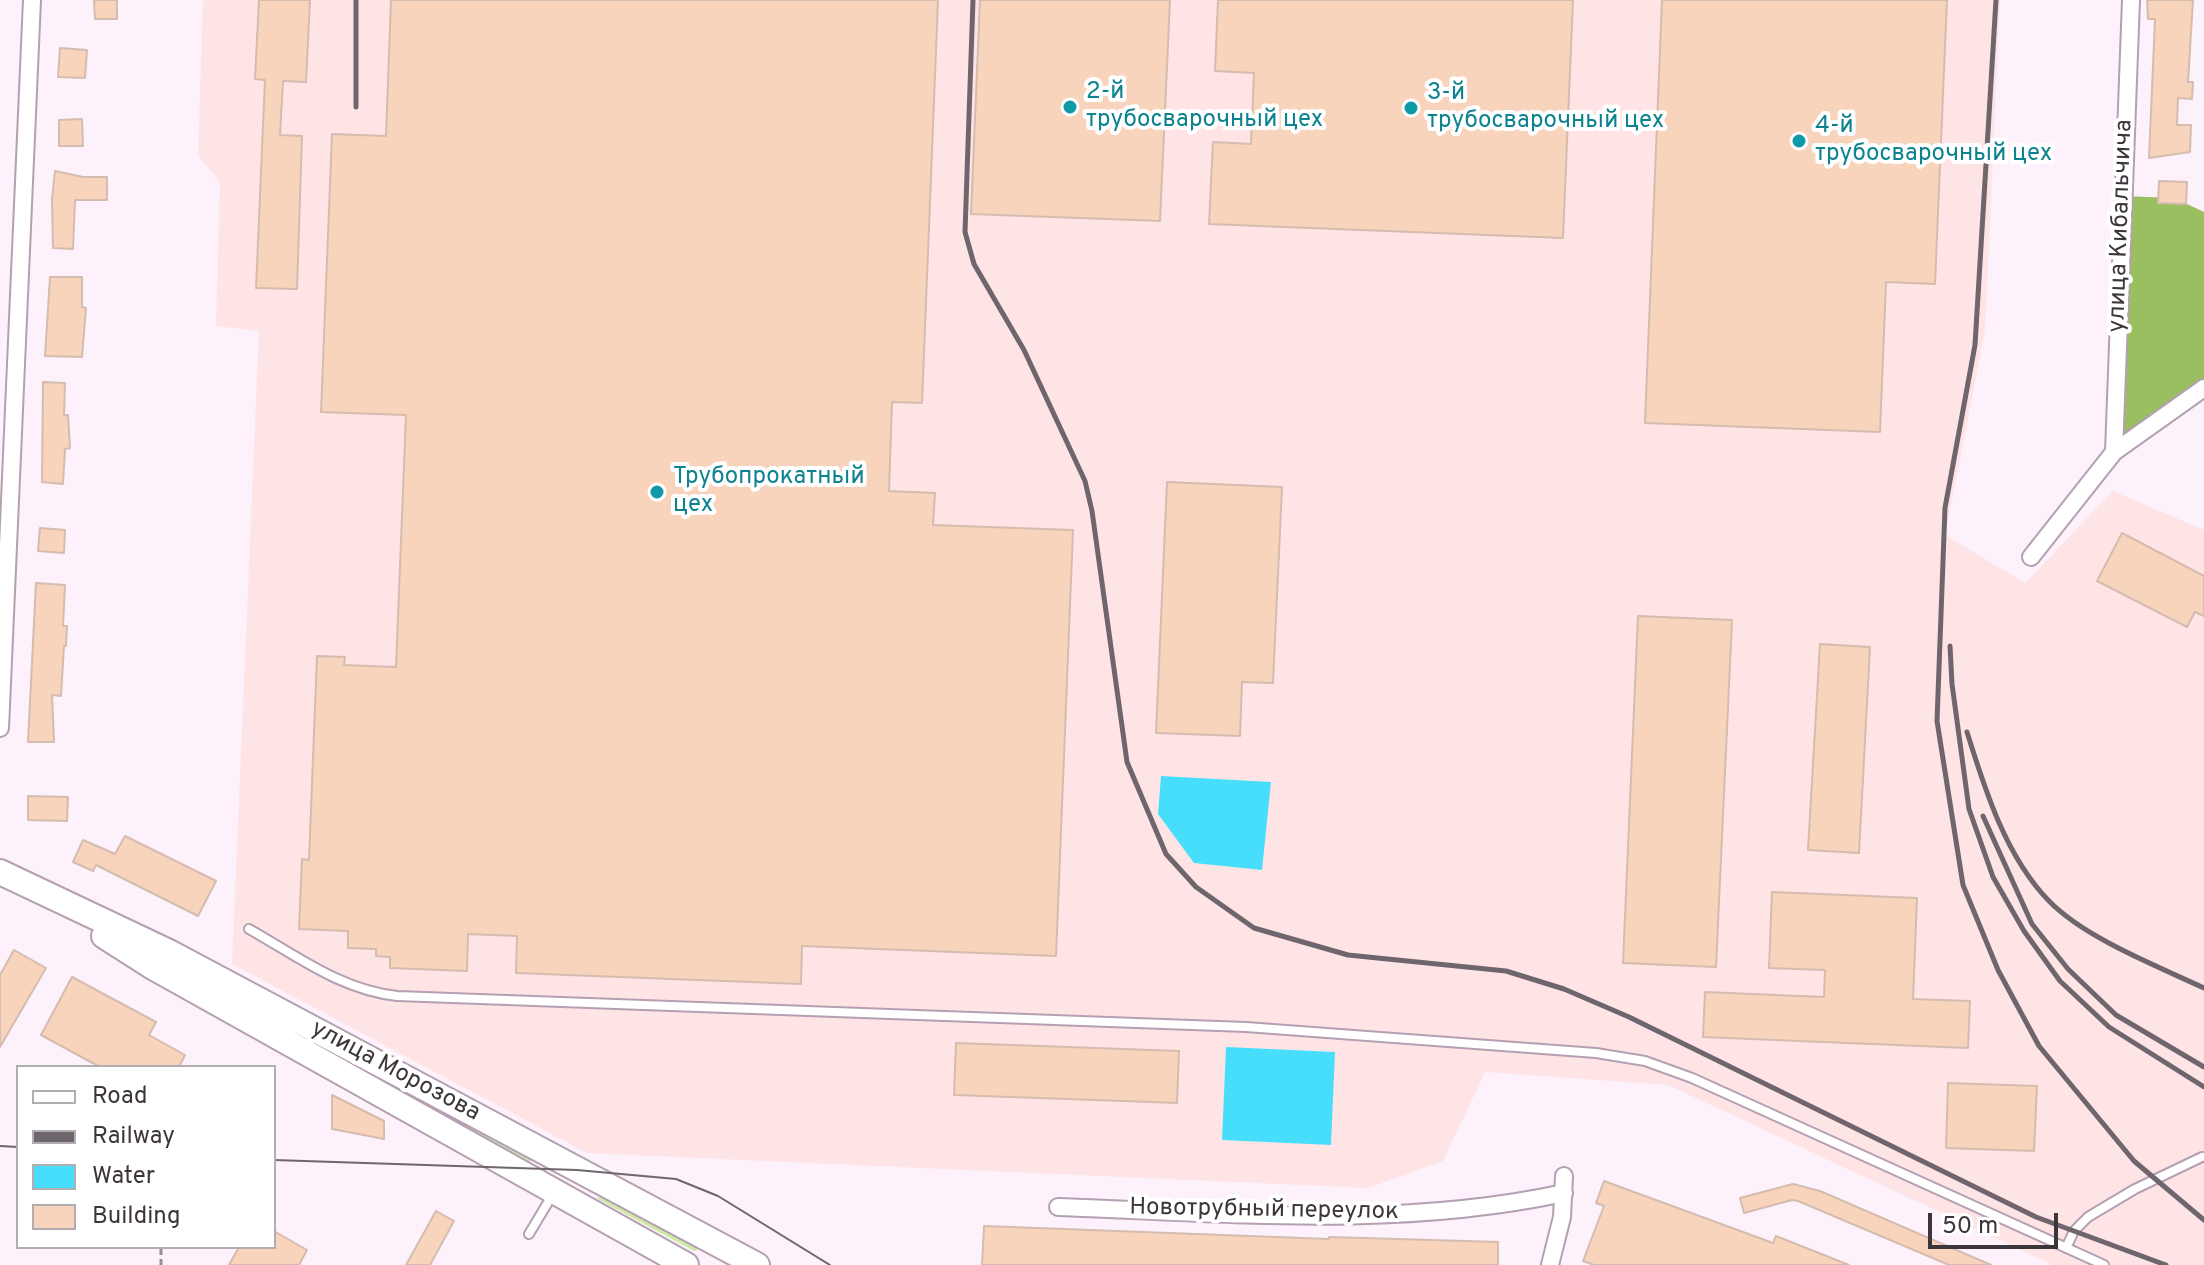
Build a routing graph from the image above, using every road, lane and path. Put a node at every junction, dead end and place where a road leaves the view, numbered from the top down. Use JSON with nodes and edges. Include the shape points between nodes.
{"nodes":[{"id":1,"x":32,"y":0,"type":"edge"},
{"id":2,"x":2131,"y":0,"type":"edge"},
{"id":3,"x":2204,"y":388,"type":"edge"},
{"id":4,"x":2114,"y":452,"type":"junction"},
{"id":5,"x":2031,"y":557,"type":"dead end"},
{"id":6,"x":0,"y":728,"type":"edge"},
{"id":7,"x":0,"y":872,"type":"edge"},
{"id":8,"x":28,"y":887,"type":"junction"},
{"id":9,"x":249,"y":929,"type":"dead end"},
{"id":10,"x":2202,"y":1157,"type":"edge"},
{"id":11,"x":555,"y":1192,"type":"junction"},
{"id":12,"x":1058,"y":1207,"type":"dead end"},
{"id":13,"x":529,"y":1234,"type":"dead end"},
{"id":14,"x":2066,"y":1248,"type":"junction"},
{"id":15,"x":718,"y":1256,"type":"edge"},
{"id":16,"x":686,"y":1265,"type":"edge"},
{"id":17,"x":757,"y":1265,"type":"edge"},
{"id":18,"x":1550,"y":1265,"type":"edge"},
{"id":19,"x":2104,"y":1265,"type":"edge"}],
"edges":[{"from":1,"to":6,"type":"street"},
{"from":2,"to":4,"type":"street","name":"улица Кибальчича"},
{"from":3,"to":4,"type":"street"},
{"from":4,"to":5,"type":"street"},
{"from":7,"to":8,"type":"main road","name":"улица Морозова"},
{"from":8,"to":11,"type":"main road","name":"улица Морозова","via":[[151,966]]},
{"from":8,"to":15,"type":"main road","name":"улица Морозова","via":[[171,953]]},
{"from":9,"to":14,"type":"lane","via":[[350,986],[397,996],[1246,1027],[1624,1057],[1692,1078]]},
{"from":10,"to":14,"type":"lane","via":[[2088,1217]]},
{"from":11,"to":13,"type":"lane"},
{"from":11,"to":16,"type":"main road","name":"улица Морозова"},
{"from":12,"to":18,"type":"street","name":"Новотрубный переулок","via":[[1355,1217],[1508,1205],[1564,1184]]},
{"from":14,"to":19,"type":"lane"},
{"from":15,"to":17,"type":"main road","name":"улица Морозова"}]}
